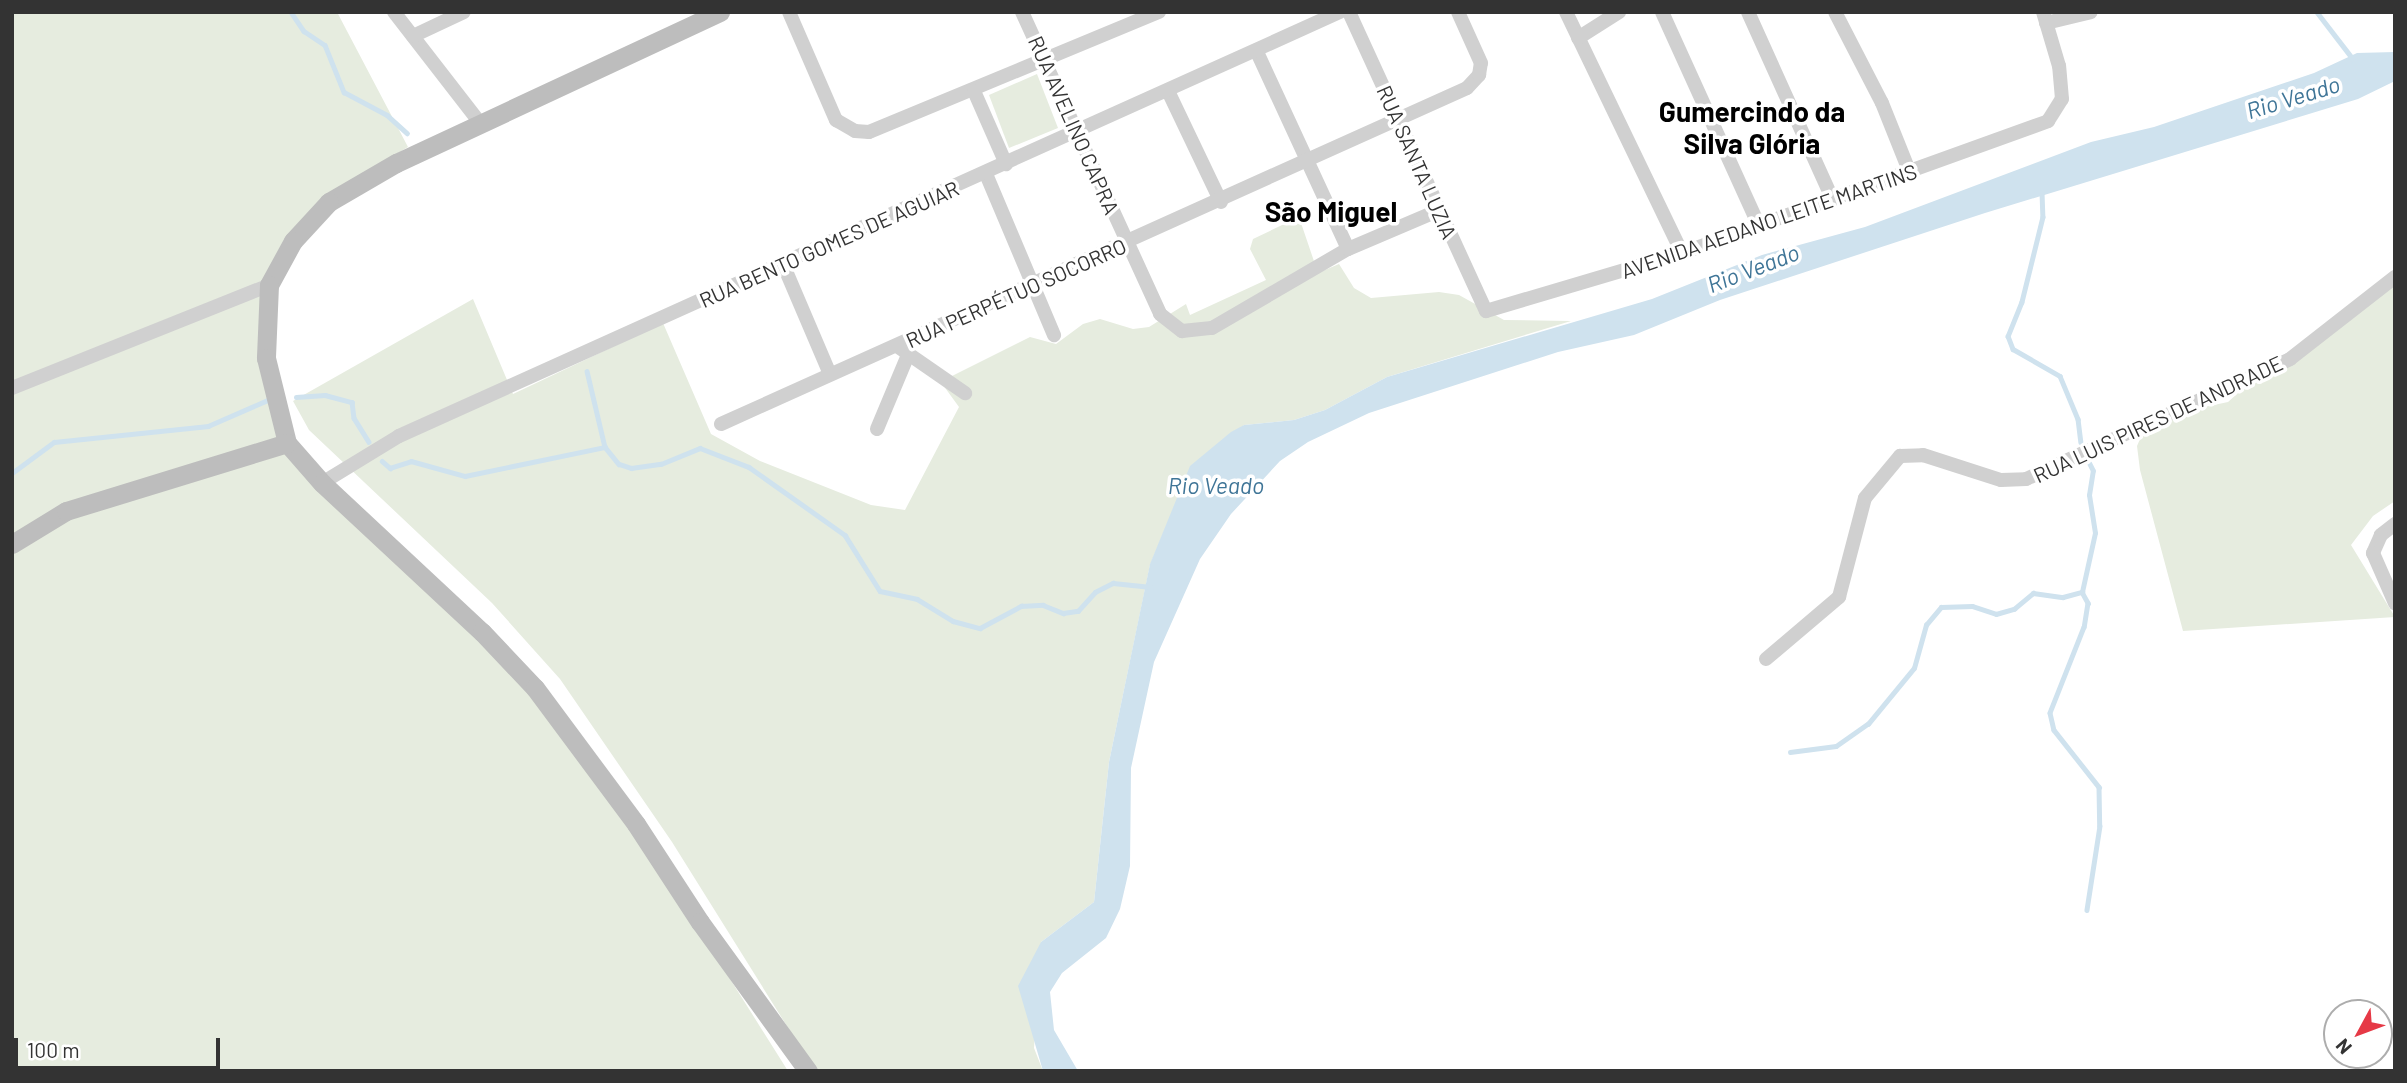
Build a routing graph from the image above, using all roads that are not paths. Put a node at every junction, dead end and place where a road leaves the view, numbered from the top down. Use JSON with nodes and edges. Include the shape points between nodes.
{"nodes":[{"id":1,"x":394,"y":12,"type":"edge"},
{"id":2,"x":464,"y":12,"type":"edge"},
{"id":3,"x":720,"y":12,"type":"edge"},
{"id":4,"x":789,"y":12,"type":"edge"},
{"id":5,"x":1022,"y":12,"type":"edge"},
{"id":6,"x":1159,"y":12,"type":"edge"},
{"id":7,"x":1340,"y":12,"type":"edge"},
{"id":8,"x":1349,"y":12,"type":"edge"},
{"id":9,"x":1458,"y":12,"type":"edge"},
{"id":10,"x":1566,"y":12,"type":"edge"},
{"id":11,"x":1619,"y":12,"type":"edge"},
{"id":12,"x":1662,"y":12,"type":"edge"},
{"id":13,"x":1748,"y":12,"type":"edge"},
{"id":14,"x":1835,"y":12,"type":"edge"},
{"id":15,"x":2091,"y":12,"type":"edge"},
{"id":16,"x":2044,"y":17,"type":"edge"},
{"id":17,"x":413,"y":36,"type":"junction"},
{"id":18,"x":1578,"y":38,"type":"junction"},
{"id":19,"x":1257,"y":52,"type":"junction"},
{"id":20,"x":1044,"y":59,"type":"junction"},
{"id":21,"x":974,"y":91,"type":"junction"},
{"id":22,"x":1168,"y":91,"type":"junction"},
{"id":23,"x":1397,"y":117,"type":"junction"},
{"id":24,"x":481,"y":124,"type":"junction"},
{"id":25,"x":1077,"y":133,"type":"junction"},
{"id":26,"x":1310,"y":162,"type":"junction"},
{"id":27,"x":1006,"y":164,"type":"junction"},
{"id":28,"x":1910,"y":173,"type":"junction"},
{"id":29,"x":986,"y":174,"type":"junction"},
{"id":30,"x":1833,"y":200,"type":"junction"},
{"id":31,"x":1222,"y":202,"type":"junction"},
{"id":32,"x":1437,"y":211,"type":"junction"},
{"id":33,"x":1759,"y":226,"type":"junction"},
{"id":34,"x":1127,"y":242,"type":"junction"},
{"id":35,"x":1348,"y":249,"type":"junction"},
{"id":36,"x":1682,"y":253,"type":"junction"},
{"id":37,"x":783,"y":264,"type":"junction"},
{"id":38,"x":2395,"y":277,"type":"edge"},
{"id":39,"x":1031,"y":283,"type":"junction"},
{"id":40,"x":269,"y":285,"type":"junction"},
{"id":41,"x":1486,"y":311,"type":"joint"},
{"id":42,"x":1054,"y":335,"type":"dead end"},
{"id":43,"x":902,"y":351,"type":"junction"},
{"id":44,"x":830,"y":374,"type":"junction"},
{"id":45,"x":12,"y":388,"type":"edge"},
{"id":46,"x":965,"y":393,"type":"dead end"},
{"id":47,"x":722,"y":424,"type":"dead end"},
{"id":48,"x":877,"y":429,"type":"dead end"},
{"id":49,"x":287,"y":443,"type":"junction"},
{"id":50,"x":322,"y":483,"type":"junction"},
{"id":51,"x":2395,"y":523,"type":"edge"},
{"id":52,"x":12,"y":544,"type":"edge"},
{"id":53,"x":2395,"y":603,"type":"edge"},
{"id":54,"x":1766,"y":659,"type":"dead end"},
{"id":55,"x":808,"y":1071,"type":"edge"}],
"edges":[{"from":1,"to":17,"type":"street"},
{"from":2,"to":17,"type":"street"},
{"from":3,"to":24,"type":"main road"},
{"from":4,"to":21,"type":"street","via":[[836,120],[855,131],[869,132]]},
{"from":5,"to":20,"type":"street","name":"RUA AVELINO CAPRA"},
{"from":6,"to":20,"type":"street"},
{"from":7,"to":19,"type":"street","name":"RUA BENTO GOMES DE AGUIAR"},
{"from":8,"to":23,"type":"street","name":"RUA SANTA LUZIA"},
{"from":9,"to":23,"type":"street","name":"RUA PERPÉTUO SOCORRO","via":[[1481,62],[1479,75],[1467,88]]},
{"from":10,"to":18,"type":"street"},
{"from":11,"to":18,"type":"street"},
{"from":12,"to":33,"type":"street"},
{"from":13,"to":30,"type":"street"},
{"from":14,"to":28,"type":"street","via":[[1882,103]]},
{"from":15,"to":16,"type":"street"},
{"from":16,"to":28,"type":"street","name":"AVENIDA AEDANO LEITE MARTINS","via":[[2062,99],[2048,121]]},
{"from":17,"to":24,"type":"street"},
{"from":18,"to":36,"type":"street"},
{"from":19,"to":22,"type":"street","name":"RUA BENTO GOMES DE AGUIAR"},
{"from":19,"to":26,"type":"street"},
{"from":20,"to":21,"type":"street"},
{"from":20,"to":25,"type":"street","name":"RUA AVELINO CAPRA"},
{"from":21,"to":27,"type":"street"},
{"from":22,"to":25,"type":"street","name":"RUA BENTO GOMES DE AGUIAR"},
{"from":22,"to":31,"type":"street"},
{"from":23,"to":26,"type":"street","name":"RUA PERPÉTUO SOCORRO"},
{"from":23,"to":32,"type":"street","name":"RUA SANTA LUZIA"},
{"from":24,"to":40,"type":"main road","via":[[396,163],[329,202],[293,241]]},
{"from":25,"to":27,"type":"street","name":"RUA BENTO GOMES DE AGUIAR"},
{"from":25,"to":34,"type":"street","name":"RUA AVELINO CAPRA"},
{"from":26,"to":31,"type":"street","name":"RUA PERPÉTUO SOCORRO"},
{"from":26,"to":35,"type":"street"},
{"from":27,"to":29,"type":"street","name":"RUA BENTO GOMES DE AGUIAR"},
{"from":28,"to":30,"type":"street","name":"AVENIDA AEDANO LEITE MARTINS"},
{"from":29,"to":37,"type":"street","name":"RUA BENTO GOMES DE AGUIAR"},
{"from":29,"to":39,"type":"street"},
{"from":30,"to":33,"type":"street","name":"AVENIDA AEDANO LEITE MARTINS"},
{"from":31,"to":34,"type":"street","name":"RUA PERPÉTUO SOCORRO"},
{"from":32,"to":35,"type":"street"},
{"from":32,"to":41,"type":"street","name":"RUA SANTA LUZIA"},
{"from":33,"to":36,"type":"street","name":"AVENIDA AEDANO LEITE MARTINS"},
{"from":34,"to":35,"type":"street","name":"RUA AVELINO CAPRA","via":[[1160,314],[1182,331],[1212,328]]},
{"from":34,"to":39,"type":"street","name":"RUA PERPÉTUO SOCORRO"},
{"from":36,"to":41,"type":"street","name":"AVENIDA AEDANO LEITE MARTINS"},
{"from":37,"to":44,"type":"street"},
{"from":37,"to":50,"type":"street","name":"RUA BENTO GOMES DE AGUIAR","via":[[381,444]]},
{"from":38,"to":54,"type":"street","name":"RUA LUIS PIRES DE ANDRADE","via":[[2290,359],[2026,480],[2001,480],[1923,455],[1900,456],[1865,498],[1839,597]]},
{"from":39,"to":42,"type":"street"},
{"from":39,"to":43,"type":"street","name":"RUA PERPÉTUO SOCORRO"},
{"from":40,"to":45,"type":"street"},
{"from":40,"to":49,"type":"main road","via":[[266,358]]},
{"from":43,"to":44,"type":"street","name":"RUA PERPÉTUO SOCORRO"},
{"from":43,"to":46,"type":"street"},
{"from":43,"to":48,"type":"street","name":"RUA PERPÉTUO SOCORRO"},
{"from":44,"to":47,"type":"street","name":"RUA PERPÉTUO SOCORRO"},
{"from":49,"to":50,"type":"main road"},
{"from":49,"to":52,"type":"main road","via":[[66,511]]},
{"from":50,"to":55,"type":"main road","via":[[482,632],[535,688]]},
{"from":51,"to":53,"type":"street","via":[[2381,535],[2374,553]]}]}
